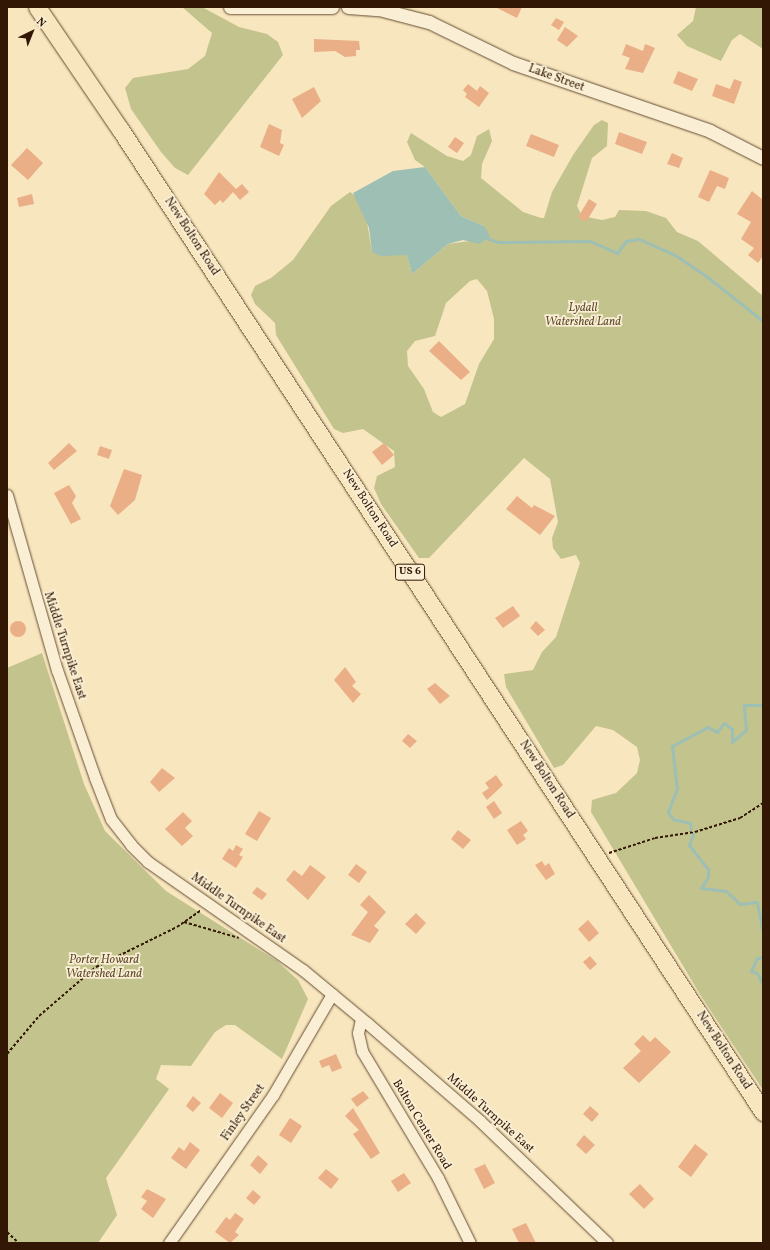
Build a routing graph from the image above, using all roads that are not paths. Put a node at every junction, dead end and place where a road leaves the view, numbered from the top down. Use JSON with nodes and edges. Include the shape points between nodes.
{"nodes":[{"id":1,"x":37,"y":7,"type":"edge"},
{"id":2,"x":230,"y":7,"type":"edge"},
{"id":3,"x":332,"y":7,"type":"edge"},
{"id":4,"x":348,"y":7,"type":"edge"},
{"id":5,"x":763,"y":158,"type":"edge"},
{"id":6,"x":7,"y":495,"type":"edge"},
{"id":7,"x":332,"y":994,"type":"junction"},
{"id":8,"x":361,"y":1018,"type":"junction"},
{"id":9,"x":763,"y":1112,"type":"edge"},
{"id":10,"x":168,"y":1243,"type":"edge"},
{"id":11,"x":470,"y":1243,"type":"edge"},
{"id":12,"x":608,"y":1243,"type":"edge"}],
"edges":[{"from":1,"to":9,"type":"main road","name":"New Bolton Road","number":"US 6"},
{"from":2,"to":3,"type":"street"},
{"from":4,"to":5,"type":"street","name":"Lake Street","via":[[379,9],[429,22],[513,62],[710,131]]},
{"from":6,"to":7,"type":"street","name":"Middle Turnpike East","via":[[57,670],[111,819],[148,862],[210,904]]},
{"from":7,"to":8,"type":"street","name":"Middle Turnpike East"},
{"from":7,"to":10,"type":"street","name":"Finley Street","via":[[273,1095]]},
{"from":8,"to":11,"type":"street","name":"Bolton Center Road","via":[[358,1033],[362,1051],[438,1178]]},
{"from":8,"to":12,"type":"street","name":"Middle Turnpike East","via":[[480,1121]]}]}
